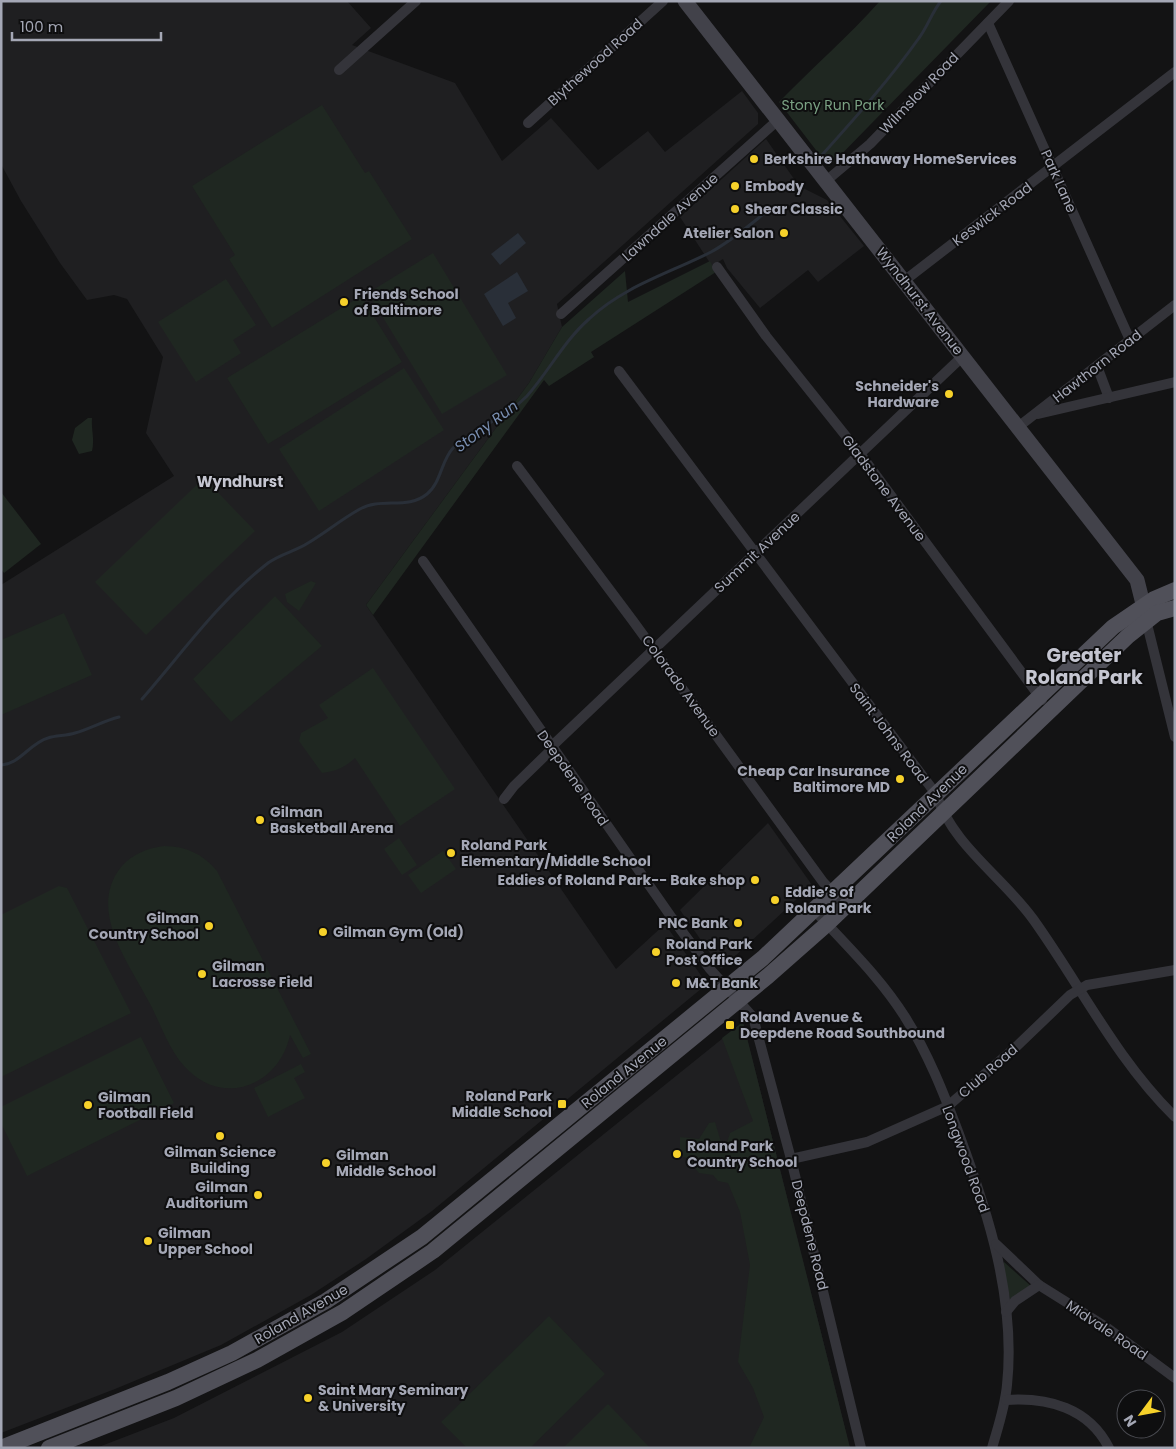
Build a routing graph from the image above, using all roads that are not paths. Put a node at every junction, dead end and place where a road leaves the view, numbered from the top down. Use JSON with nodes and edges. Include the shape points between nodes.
{"nodes":[{"id":1,"x":416,"y":1,"type":"edge"},
{"id":2,"x":663,"y":1,"type":"edge"},
{"id":3,"x":685,"y":1,"type":"edge"},
{"id":4,"x":1009,"y":1,"type":"edge"},
{"id":5,"x":988,"y":23,"type":"junction"},
{"id":6,"x":339,"y":70,"type":"dead end"},
{"id":7,"x":1175,"y":72,"type":"edge"},
{"id":8,"x":778,"y":120,"type":"junction"},
{"id":9,"x":528,"y":123,"type":"dead end"},
{"id":10,"x":1054,"y":167,"type":"junction"},
{"id":11,"x":826,"y":181,"type":"junction"},
{"id":12,"x":717,"y":267,"type":"dead end"},
{"id":13,"x":904,"y":281,"type":"junction"},
{"id":14,"x":1175,"y":305,"type":"edge"},
{"id":15,"x":561,"y":314,"type":"dead end"},
{"id":16,"x":1130,"y":340,"type":"junction"},
{"id":17,"x":963,"y":356,"type":"junction"},
{"id":18,"x":1097,"y":366,"type":"junction"},
{"id":19,"x":619,"y":371,"type":"dead end"},
{"id":20,"x":1175,"y":382,"type":"edge"},
{"id":21,"x":1109,"y":398,"type":"junction"},
{"id":22,"x":1034,"y":415,"type":"junction"},
{"id":23,"x":1018,"y":427,"type":"junction"},
{"id":24,"x":860,"y":455,"type":"junction"},
{"id":25,"x":517,"y":466,"type":"dead end"},
{"id":26,"x":756,"y":553,"type":"junction"},
{"id":27,"x":423,"y":561,"type":"dead end"},
{"id":28,"x":1175,"y":590,"type":"edge"},
{"id":29,"x":1175,"y":608,"type":"edge"},
{"id":30,"x":1145,"y":613,"type":"junction"},
{"id":31,"x":654,"y":650,"type":"junction"},
{"id":32,"x":1039,"y":696,"type":"junction"},
{"id":33,"x":1049,"y":710,"type":"junction"},
{"id":34,"x":1175,"y":737,"type":"edge"},
{"id":35,"x":552,"y":748,"type":"junction"},
{"id":36,"x":936,"y":794,"type":"junction"},
{"id":37,"x":504,"y":798,"type":"dead end"},
{"id":38,"x":942,"y":813,"type":"junction"},
{"id":39,"x":833,"y":892,"type":"junction"},
{"id":40,"x":845,"y":905,"type":"junction"},
{"id":41,"x":814,"y":910,"type":"junction"},
{"id":42,"x":826,"y":924,"type":"junction"},
{"id":43,"x":1175,"y":970,"type":"edge"},
{"id":44,"x":727,"y":988,"type":"junction"},
{"id":45,"x":1079,"y":989,"type":"junction"},
{"id":46,"x":739,"y":1001,"type":"junction"},
{"id":47,"x":948,"y":1106,"type":"junction"},
{"id":48,"x":1175,"y":1117,"type":"edge"},
{"id":49,"x":791,"y":1159,"type":"junction"},
{"id":50,"x":995,"y":1243,"type":"junction"},
{"id":51,"x":1039,"y":1285,"type":"junction"},
{"id":52,"x":1006,"y":1312,"type":"junction"},
{"id":53,"x":1175,"y":1378,"type":"edge"},
{"id":54,"x":1006,"y":1400,"type":"junction"},
{"id":55,"x":1,"y":1448,"type":"edge"},
{"id":56,"x":49,"y":1448,"type":"edge"},
{"id":57,"x":861,"y":1448,"type":"edge"},
{"id":58,"x":992,"y":1448,"type":"edge"},
{"id":59,"x":1109,"y":1448,"type":"edge"}],
"edges":[{"from":1,"to":6,"type":"street"},
{"from":2,"to":9,"type":"street","name":"Blythewood Road"},
{"from":3,"to":8,"type":"street","name":"Wyndhurst Avenue"},
{"from":4,"to":5,"type":"street","name":"Wilmslow Road"},
{"from":5,"to":10,"type":"street","name":"Park Lane"},
{"from":5,"to":11,"type":"street","name":"Wilmslow Road","via":[[870,144]]},
{"from":7,"to":10,"type":"street","name":"Keswick Road"},
{"from":8,"to":11,"type":"street","name":"Wyndhurst Avenue"},
{"from":8,"to":15,"type":"street","name":"Lawndale Avenue"},
{"from":10,"to":13,"type":"street","name":"Keswick Road"},
{"from":10,"to":16,"type":"street","name":"Park Lane"},
{"from":11,"to":13,"type":"street","name":"Wyndhurst Avenue"},
{"from":12,"to":24,"type":"street","name":"Gladstone Avenue","via":[[766,336]]},
{"from":13,"to":17,"type":"street","name":"Wyndhurst Avenue"},
{"from":14,"to":16,"type":"street","name":"Hawthorn Road"},
{"from":16,"to":18,"type":"street","name":"Hawthorn Road"},
{"from":17,"to":23,"type":"street","name":"Wyndhurst Avenue"},
{"from":17,"to":24,"type":"street","name":"Summit Avenue"},
{"from":18,"to":21,"type":"street"},
{"from":18,"to":22,"type":"street","name":"Hawthorn Road"},
{"from":19,"to":26,"type":"street","name":"Saint Johns Road"},
{"from":20,"to":21,"type":"street"},
{"from":21,"to":22,"type":"street"},
{"from":22,"to":23,"type":"street","name":"Hawthorn Road"},
{"from":23,"to":30,"type":"street","name":"Wyndhurst Avenue","via":[[1137,580]]},
{"from":24,"to":26,"type":"street","name":"Summit Avenue"},
{"from":24,"to":32,"type":"street","name":"Gladstone Avenue"},
{"from":25,"to":31,"type":"street","name":"Colorado Avenue"},
{"from":26,"to":31,"type":"street","name":"Summit Avenue"},
{"from":26,"to":36,"type":"street","name":"Saint Johns Road"},
{"from":27,"to":35,"type":"street","name":"Deepdene Road"},
{"from":28,"to":30,"type":"main road","name":"Roland Avenue"},
{"from":29,"to":30,"type":"main road","name":"Roland Avenue"},
{"from":30,"to":32,"type":"main road","name":"Roland Avenue","via":[[1113,626]]},
{"from":30,"to":33,"type":"main road","name":"Roland Avenue"},
{"from":30,"to":34,"type":"street"},
{"from":31,"to":35,"type":"street","name":"Summit Avenue"},
{"from":31,"to":39,"type":"street","name":"Colorado Avenue"},
{"from":32,"to":33,"type":"street","name":"Gladstone Avenue"},
{"from":32,"to":36,"type":"main road","name":"Roland Avenue"},
{"from":33,"to":38,"type":"main road","name":"Roland Avenue"},
{"from":35,"to":37,"type":"street","name":"Summit Avenue"},
{"from":35,"to":44,"type":"street","name":"Deepdene Road","via":[[672,918]]},
{"from":36,"to":38,"type":"street","name":"Saint Johns Road"},
{"from":36,"to":39,"type":"main road","name":"Roland Avenue"},
{"from":38,"to":40,"type":"main road","name":"Roland Avenue"},
{"from":38,"to":45,"type":"street","name":"Saint Johns Road","via":[[953,830],[1032,918]]},
{"from":39,"to":40,"type":"street","name":"Colorado Avenue"},
{"from":39,"to":41,"type":"main road","name":"Roland Avenue"},
{"from":40,"to":42,"type":"main road","name":"Roland Avenue"},
{"from":41,"to":42,"type":"street","name":"Longwood Road"},
{"from":41,"to":44,"type":"main road","name":"Roland Avenue"},
{"from":42,"to":46,"type":"main road","name":"Roland Avenue"},
{"from":42,"to":47,"type":"street","name":"Longwood Road","via":[[872,973],[904,1016],[922,1047]]},
{"from":43,"to":45,"type":"street","name":"Club Road"},
{"from":44,"to":46,"type":"street","name":"Deepdene Road"},
{"from":44,"to":55,"type":"main road","name":"Roland Avenue","via":[[422,1237],[351,1285],[301,1316],[207,1365]]},
{"from":45,"to":47,"type":"street","name":"Club Road"},
{"from":45,"to":48,"type":"street","name":"Saint Johns Road","via":[[1135,1074]]},
{"from":46,"to":49,"type":"street","name":"Deepdene Road","via":[[753,1017]]},
{"from":46,"to":56,"type":"main road","name":"Roland Avenue","via":[[433,1251],[373,1292],[310,1331],[234,1371],[176,1398]]},
{"from":47,"to":49,"type":"street","name":"Club Road","via":[[867,1142]]},
{"from":47,"to":50,"type":"street","name":"Longwood Road"},
{"from":49,"to":57,"type":"street","name":"Deepdene Road"},
{"from":50,"to":51,"type":"street","name":"Midvale Road"},
{"from":50,"to":52,"type":"street","name":"Longwood Road"},
{"from":51,"to":52,"type":"street"},
{"from":51,"to":53,"type":"street","name":"Midvale Road","via":[[1106,1327]]},
{"from":52,"to":54,"type":"street","name":"Longwood Road"},
{"from":54,"to":58,"type":"street","name":"Longwood Road"},
{"from":54,"to":59,"type":"street","via":[[1044,1401],[1068,1407],[1086,1418]]}]}
